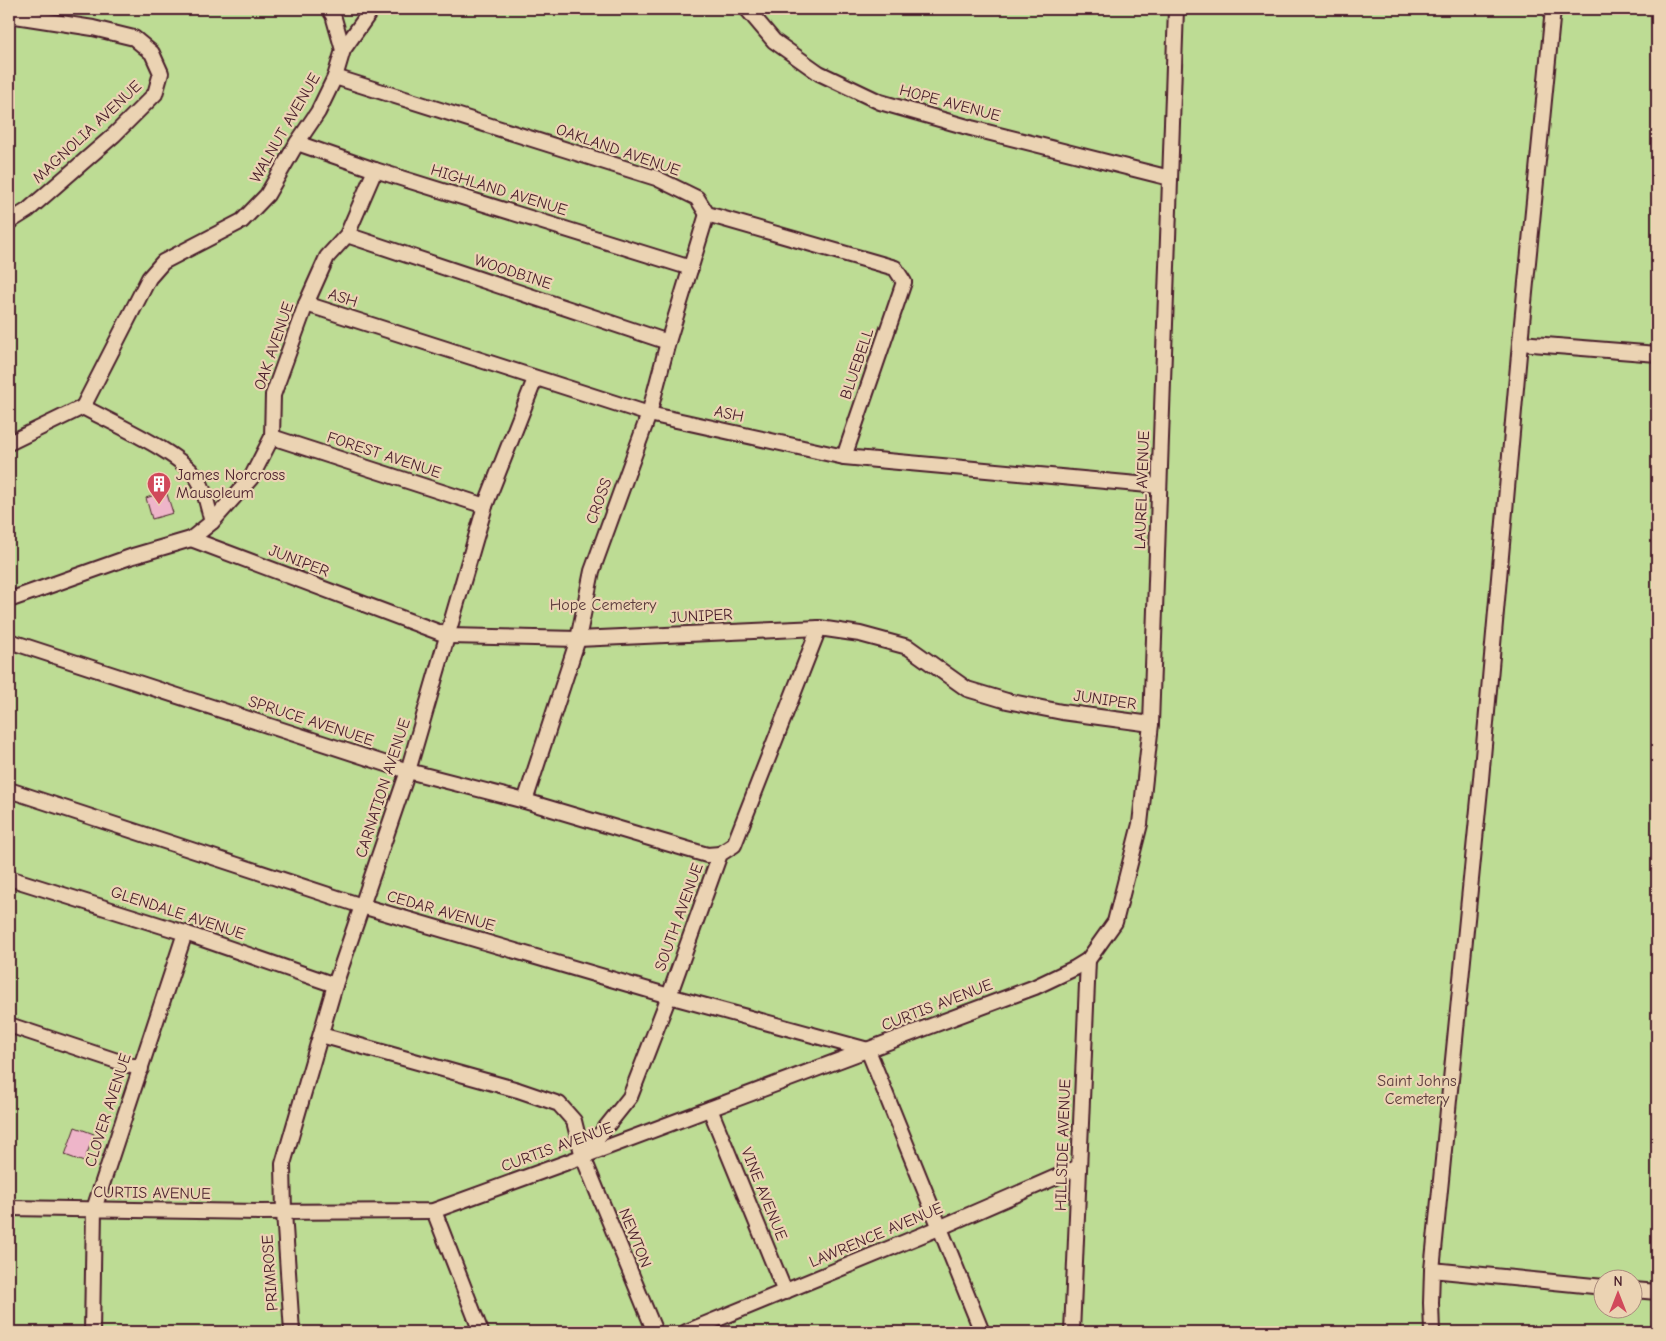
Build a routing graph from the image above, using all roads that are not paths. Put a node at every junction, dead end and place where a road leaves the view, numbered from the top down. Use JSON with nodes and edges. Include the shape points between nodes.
{"nodes":[{"id":1,"x":329,"y":9,"type":"edge"},
{"id":2,"x":372,"y":9,"type":"edge"},
{"id":3,"x":747,"y":9,"type":"edge"},
{"id":4,"x":1176,"y":9,"type":"edge"},
{"id":5,"x":1552,"y":9,"type":"edge"},
{"id":6,"x":9,"y":15,"type":"edge"},
{"id":7,"x":343,"y":50,"type":"junction"},
{"id":8,"x":335,"y":77,"type":"junction"},
{"id":9,"x":297,"y":143,"type":"junction"},
{"id":10,"x":375,"y":170,"type":"junction"},
{"id":11,"x":1170,"y":178,"type":"junction"},
{"id":12,"x":707,"y":214,"type":"junction"},
{"id":13,"x":9,"y":222,"type":"edge"},
{"id":14,"x":347,"y":235,"type":"junction"},
{"id":15,"x":691,"y":268,"type":"junction"},
{"id":16,"x":306,"y":304,"type":"junction"},
{"id":17,"x":668,"y":342,"type":"junction"},
{"id":18,"x":1520,"y":343,"type":"junction"},
{"id":19,"x":1657,"y":354,"type":"edge"},
{"id":20,"x":535,"y":379,"type":"junction"},
{"id":21,"x":82,"y":407,"type":"junction"},
{"id":22,"x":649,"y":414,"type":"junction"},
{"id":23,"x":272,"y":437,"type":"junction"},
{"id":24,"x":9,"y":443,"type":"edge"},
{"id":25,"x":844,"y":457,"type":"junction"},
{"id":26,"x":1159,"y":486,"type":"junction"},
{"id":27,"x":486,"y":506,"type":"junction"},
{"id":28,"x":212,"y":522,"type":"junction"},
{"id":29,"x":191,"y":539,"type":"junction"},
{"id":30,"x":9,"y":600,"type":"edge"},
{"id":31,"x":819,"y":628,"type":"junction"},
{"id":32,"x":449,"y":636,"type":"junction"},
{"id":33,"x":578,"y":639,"type":"junction"},
{"id":34,"x":9,"y":641,"type":"edge"},
{"id":35,"x":1150,"y":724,"type":"junction"},
{"id":36,"x":408,"y":771,"type":"junction"},
{"id":37,"x":9,"y":790,"type":"edge"},
{"id":38,"x":525,"y":801,"type":"junction"},
{"id":39,"x":720,"y":854,"type":"junction"},
{"id":40,"x":9,"y":878,"type":"edge"},
{"id":41,"x":362,"y":906,"type":"junction"},
{"id":42,"x":185,"y":933,"type":"junction"},
{"id":43,"x":1088,"y":960,"type":"junction"},
{"id":44,"x":335,"y":985,"type":"junction"},
{"id":45,"x":669,"y":996,"type":"junction"},
{"id":46,"x":9,"y":1025,"type":"edge"},
{"id":47,"x":321,"y":1035,"type":"junction"},
{"id":48,"x":868,"y":1050,"type":"junction"},
{"id":49,"x":140,"y":1069,"type":"junction"},
{"id":50,"x":710,"y":1109,"type":"junction"},
{"id":51,"x":583,"y":1157,"type":"junction"},
{"id":52,"x":1079,"y":1167,"type":"junction"},
{"id":53,"x":9,"y":1208,"type":"edge"},
{"id":54,"x":94,"y":1209,"type":"junction"},
{"id":55,"x":434,"y":1211,"type":"junction"},
{"id":56,"x":284,"y":1212,"type":"junction"},
{"id":57,"x":939,"y":1228,"type":"junction"},
{"id":58,"x":1432,"y":1270,"type":"junction"},
{"id":59,"x":1594,"y":1286,"type":"edge"},
{"id":60,"x":1644,"y":1291,"type":"edge"},
{"id":61,"x":785,"y":1292,"type":"junction"},
{"id":62,"x":1657,"y":1292,"type":"edge"},
{"id":63,"x":92,"y":1332,"type":"edge"},
{"id":64,"x":292,"y":1332,"type":"edge"},
{"id":65,"x":480,"y":1332,"type":"edge"},
{"id":66,"x":655,"y":1332,"type":"edge"},
{"id":67,"x":686,"y":1332,"type":"edge"},
{"id":68,"x":982,"y":1332,"type":"edge"},
{"id":69,"x":1072,"y":1332,"type":"edge"},
{"id":70,"x":1432,"y":1332,"type":"edge"}],
"edges":[{"from":1,"to":7,"type":"lane"},
{"from":2,"to":7,"type":"lane","name":"WALNUT AVENUE"},
{"from":3,"to":11,"type":"lane","name":"HOPE AVENUE","via":[[774,41],[804,63],[880,102]]},
{"from":4,"to":11,"type":"lane","name":"LAUREL AVENUE"},
{"from":5,"to":18,"type":"lane"},
{"from":6,"to":13,"type":"lane","name":"MAGNOLIA AVENUE","via":[[94,28],[134,38],[152,53],[161,73],[156,94],[28,210]]},
{"from":7,"to":8,"type":"lane","name":"WALNUT AVENUE"},
{"from":8,"to":9,"type":"lane","name":"WALNUT AVENUE","via":[[318,112]]},
{"from":8,"to":12,"type":"lane","name":"OAKLAND AVENUE","via":[[656,178],[697,198]]},
{"from":9,"to":10,"type":"lane","name":"HIGHLAND AVENUE"},
{"from":9,"to":21,"type":"lane","name":"WALNUT AVENUE","via":[[267,195],[242,221],[164,262],[148,278]]},
{"from":10,"to":14,"type":"lane","name":"OAK AVENUE"},
{"from":10,"to":15,"type":"lane","name":"HIGHLAND AVENUE"},
{"from":11,"to":26,"type":"lane","name":"LAUREL AVENUE"},
{"from":12,"to":15,"type":"lane","name":"CROSS"},
{"from":12,"to":25,"type":"lane","name":"BLUEBELL","via":[[895,268],[904,282]]},
{"from":14,"to":16,"type":"lane","name":"OAK AVENUE","via":[[327,257]]},
{"from":14,"to":17,"type":"lane","name":"WOODBINE"},
{"from":15,"to":17,"type":"lane","name":"CROSS"},
{"from":16,"to":20,"type":"lane","name":"ASH"},
{"from":16,"to":23,"type":"lane","name":"OAK AVENUE","via":[[273,395]]},
{"from":17,"to":22,"type":"lane","name":"CROSS"},
{"from":18,"to":19,"type":"lane"},
{"from":18,"to":58,"type":"lane"},
{"from":20,"to":22,"type":"lane","name":"ASH"},
{"from":20,"to":27,"type":"lane","name":"CARNATION AVENUE"},
{"from":21,"to":24,"type":"lane"},
{"from":21,"to":28,"type":"lane","via":[[183,462],[199,482]]},
{"from":22,"to":25,"type":"lane","name":"ASH"},
{"from":22,"to":33,"type":"lane","name":"CROSS","via":[[592,571]]},
{"from":23,"to":27,"type":"lane","name":"FOREST AVENUE"},
{"from":23,"to":28,"type":"lane","name":"OAK AVENUE","via":[[251,478]]},
{"from":25,"to":26,"type":"lane","name":"ASH"},
{"from":26,"to":35,"type":"lane","name":"LAUREL AVENUE"},
{"from":27,"to":32,"type":"lane","name":"CARNATION AVENUE"},
{"from":28,"to":29,"type":"lane","name":"OAK AVENUE"},
{"from":29,"to":30,"type":"lane","name":"OAK AVENUE"},
{"from":29,"to":32,"type":"lane","name":"JUNIPER"},
{"from":31,"to":33,"type":"lane","name":"JUNIPER"},
{"from":31,"to":35,"type":"lane","name":"JUNIPER","via":[[860,634],[908,647],[967,688],[1007,701]]},
{"from":31,"to":39,"type":"lane","name":"SOUTH AVENUE","via":[[734,844]]},
{"from":32,"to":33,"type":"lane","name":"JUNIPER"},
{"from":32,"to":36,"type":"lane","name":"CARNATION AVENUE"},
{"from":33,"to":38,"type":"lane","name":"CROSS"},
{"from":34,"to":36,"type":"lane","name":"SPRUCE AVENUEE"},
{"from":35,"to":43,"type":"lane","name":"LAUREL AVENUE","via":[[1140,824],[1115,922]]},
{"from":36,"to":38,"type":"lane","name":"SPRUCE AVENUEE"},
{"from":36,"to":41,"type":"lane","name":"CARNATION AVENUE"},
{"from":37,"to":41,"type":"lane","name":"CEDAR AVENUE"},
{"from":38,"to":39,"type":"lane","name":"SPRUCE AVENUEE","via":[[707,855]]},
{"from":39,"to":45,"type":"lane","name":"SOUTH AVENUE"},
{"from":40,"to":42,"type":"lane","name":"GLENDALE AVENUE"},
{"from":41,"to":44,"type":"lane","name":"CARNATION AVENUE"},
{"from":41,"to":45,"type":"lane","name":"CEDAR AVENUE"},
{"from":42,"to":44,"type":"lane","name":"GLENDALE AVENUE"},
{"from":42,"to":49,"type":"lane","name":"CLOVER AVENUE"},
{"from":43,"to":48,"type":"lane","name":"CURTIS AVENUE","via":[[1035,987]]},
{"from":43,"to":52,"type":"lane","name":"HILLSIDE AVENUE"},
{"from":44,"to":47,"type":"lane","name":"CARNATION AVENUE"},
{"from":45,"to":48,"type":"lane","name":"CEDAR AVENUE"},
{"from":45,"to":51,"type":"lane","name":"SOUTH AVENUE","via":[[630,1097]]},
{"from":46,"to":49,"type":"lane"},
{"from":47,"to":51,"type":"lane","name":"NEWTON","via":[[559,1104],[574,1121]]},
{"from":47,"to":56,"type":"lane","name":"CARNATION AVENUE","via":[[283,1164]]},
{"from":48,"to":50,"type":"lane","name":"CURTIS AVENUE"},
{"from":48,"to":57,"type":"lane"},
{"from":49,"to":54,"type":"lane","name":"CLOVER AVENUE"},
{"from":50,"to":51,"type":"lane","name":"CURTIS AVENUE"},
{"from":50,"to":61,"type":"lane","name":"VINE AVENUE"},
{"from":51,"to":55,"type":"lane","name":"CURTIS AVENUE"},
{"from":51,"to":66,"type":"lane","name":"NEWTON"},
{"from":52,"to":57,"type":"lane","name":"LAWRENCE AVENUE"},
{"from":52,"to":69,"type":"lane","name":"HILLSIDE AVENUE"},
{"from":53,"to":54,"type":"lane","name":"CURTIS AVENUE"},
{"from":54,"to":56,"type":"lane","name":"CURTIS AVENUE"},
{"from":54,"to":63,"type":"lane","name":"CLOVER AVENUE"},
{"from":55,"to":56,"type":"lane","name":"CURTIS AVENUE"},
{"from":55,"to":65,"type":"lane"},
{"from":56,"to":64,"type":"lane","name":"PRIMROSE"},
{"from":57,"to":61,"type":"lane","name":"LAWRENCE AVENUE"},
{"from":57,"to":68,"type":"lane"},
{"from":58,"to":59,"type":"lane"},
{"from":58,"to":70,"type":"lane"},
{"from":60,"to":62,"type":"lane"},
{"from":61,"to":67,"type":"lane","name":"LAWRENCE AVENUE"}]}
